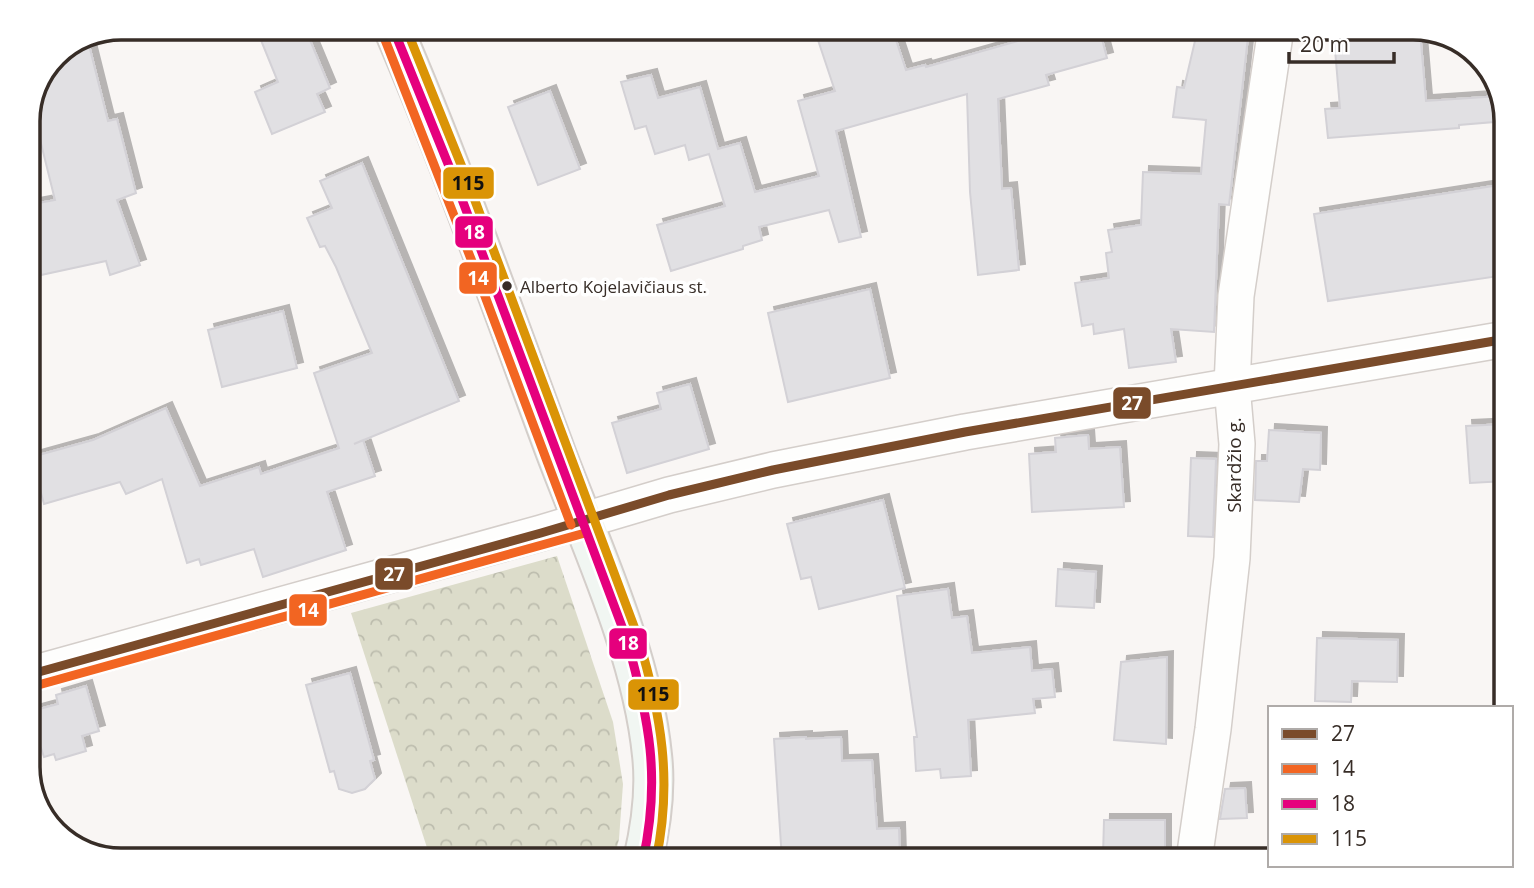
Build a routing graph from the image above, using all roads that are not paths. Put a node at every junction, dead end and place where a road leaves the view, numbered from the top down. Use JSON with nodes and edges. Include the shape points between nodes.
{"nodes":[{"id":1,"x":398,"y":40,"type":"edge"},
{"id":2,"x":1274,"y":40,"type":"edge"},
{"id":3,"x":1494,"y":341,"type":"edge"},
{"id":4,"x":1232,"y":386,"type":"junction"},
{"id":5,"x":582,"y":521,"type":"junction"},
{"id":6,"x":40,"y":672,"type":"edge"},
{"id":7,"x":646,"y":848,"type":"edge"},
{"id":8,"x":1196,"y":848,"type":"edge"}],
"edges":[{"from":1,"to":5,"type":"main road"},
{"from":2,"to":4,"type":"street","name":"Skardžio g.","via":[[1236,296]]},
{"from":3,"to":4,"type":"street"},
{"from":4,"to":5,"type":"street","via":[[773,470]]},
{"from":4,"to":8,"type":"street","name":"Skardžio g.","via":[[1237,444],[1232,558]]},
{"from":5,"to":6,"type":"street"},
{"from":5,"to":7,"type":"main road","via":[[614,604],[648,730],[653,798]]}]}
